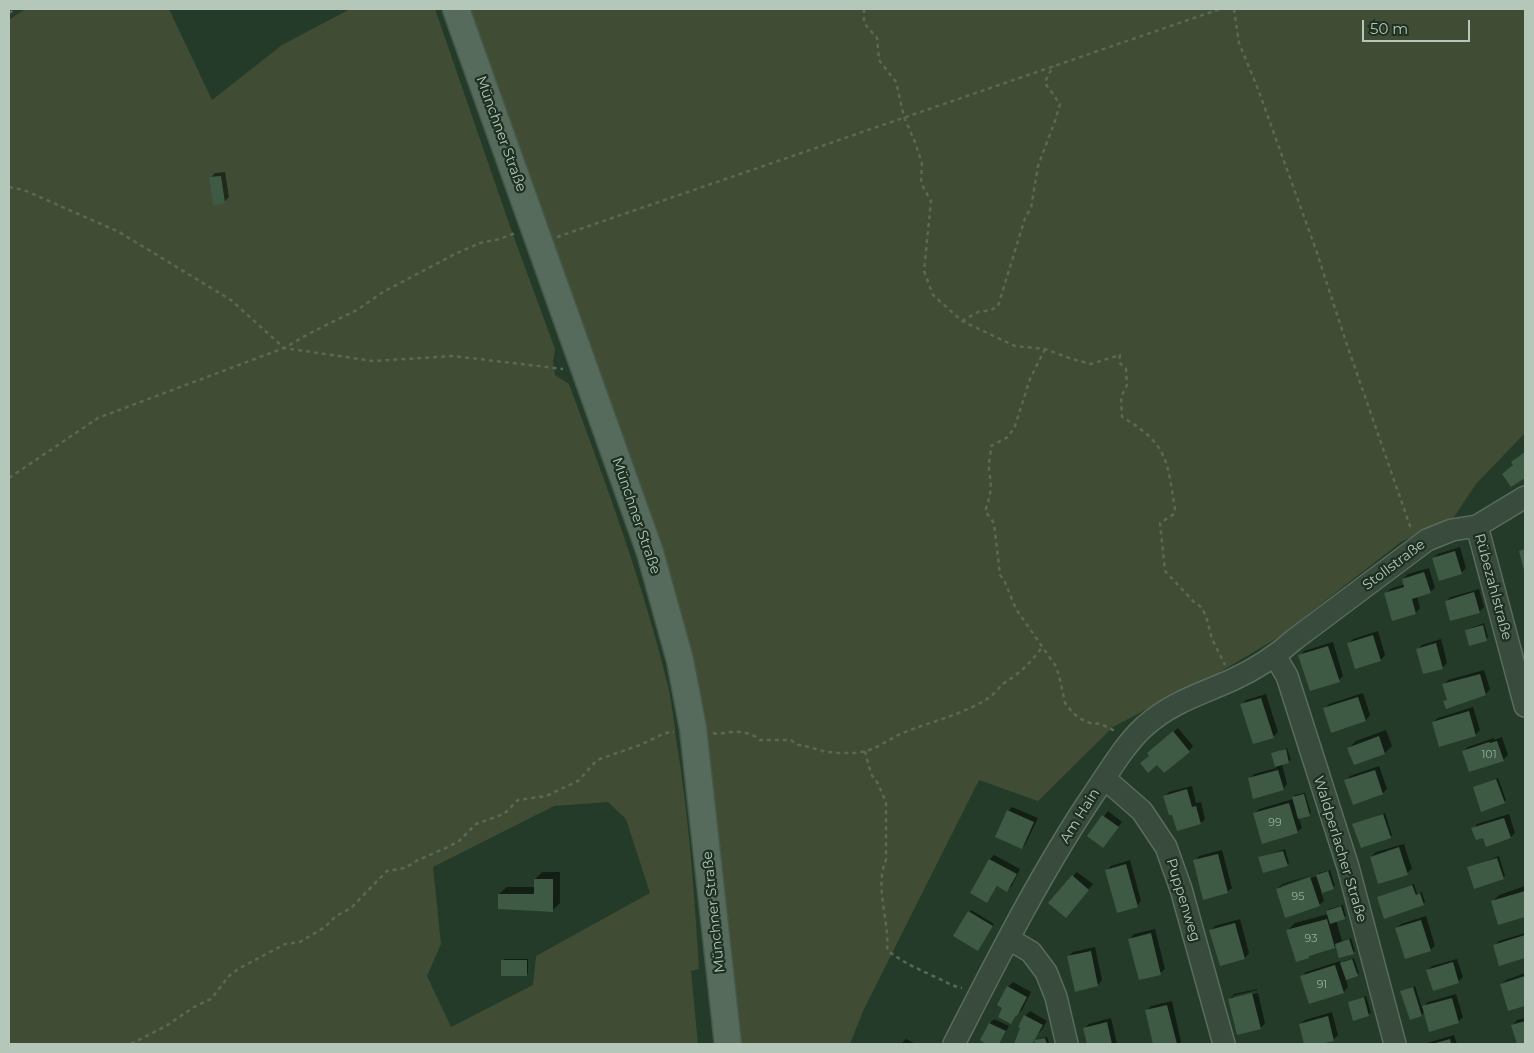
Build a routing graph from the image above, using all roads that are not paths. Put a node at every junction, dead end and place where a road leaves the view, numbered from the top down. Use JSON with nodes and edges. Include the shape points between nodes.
{"nodes":[{"id":1,"x":456,"y":9,"type":"edge"},
{"id":2,"x":1525,"y":497,"type":"edge"},
{"id":3,"x":1477,"y":526,"type":"junction"},
{"id":4,"x":1275,"y":656,"type":"junction"},
{"id":5,"x":1525,"y":706,"type":"edge"},
{"id":6,"x":1103,"y":780,"type":"junction"},
{"id":7,"x":1009,"y":939,"type":"junction"},
{"id":8,"x":728,"y":1044,"type":"edge"},
{"id":9,"x":954,"y":1044,"type":"edge"},
{"id":10,"x":1067,"y":1044,"type":"edge"},
{"id":11,"x":1224,"y":1044,"type":"edge"},
{"id":12,"x":1395,"y":1044,"type":"edge"}],
"edges":[{"from":1,"to":8,"type":"main road","name":"Münchner Straße","via":[[514,195],[663,622],[680,660],[693,728]]},
{"from":2,"to":3,"type":"street","name":"Stollstraße"},
{"from":3,"to":4,"type":"street","name":"Stollstraße","via":[[1452,530],[1426,540]]},
{"from":3,"to":5,"type":"street","name":"Rübezahlstraße"},
{"from":4,"to":6,"type":"street","name":"Am Hain","via":[[1233,679],[1185,699],[1146,726],[1130,742]]},
{"from":4,"to":12,"type":"street","name":"Waldperlacher Straße","via":[[1287,676],[1348,867]]},
{"from":6,"to":7,"type":"street","name":"Am Hain","via":[[1073,824]]},
{"from":6,"to":11,"type":"street","name":"Puppenweg","via":[[1142,810],[1166,847],[1181,889]]},
{"from":7,"to":9,"type":"street","name":"Am Hain"},
{"from":7,"to":10,"type":"street","via":[[1031,952],[1046,972],[1056,996]]}]}
